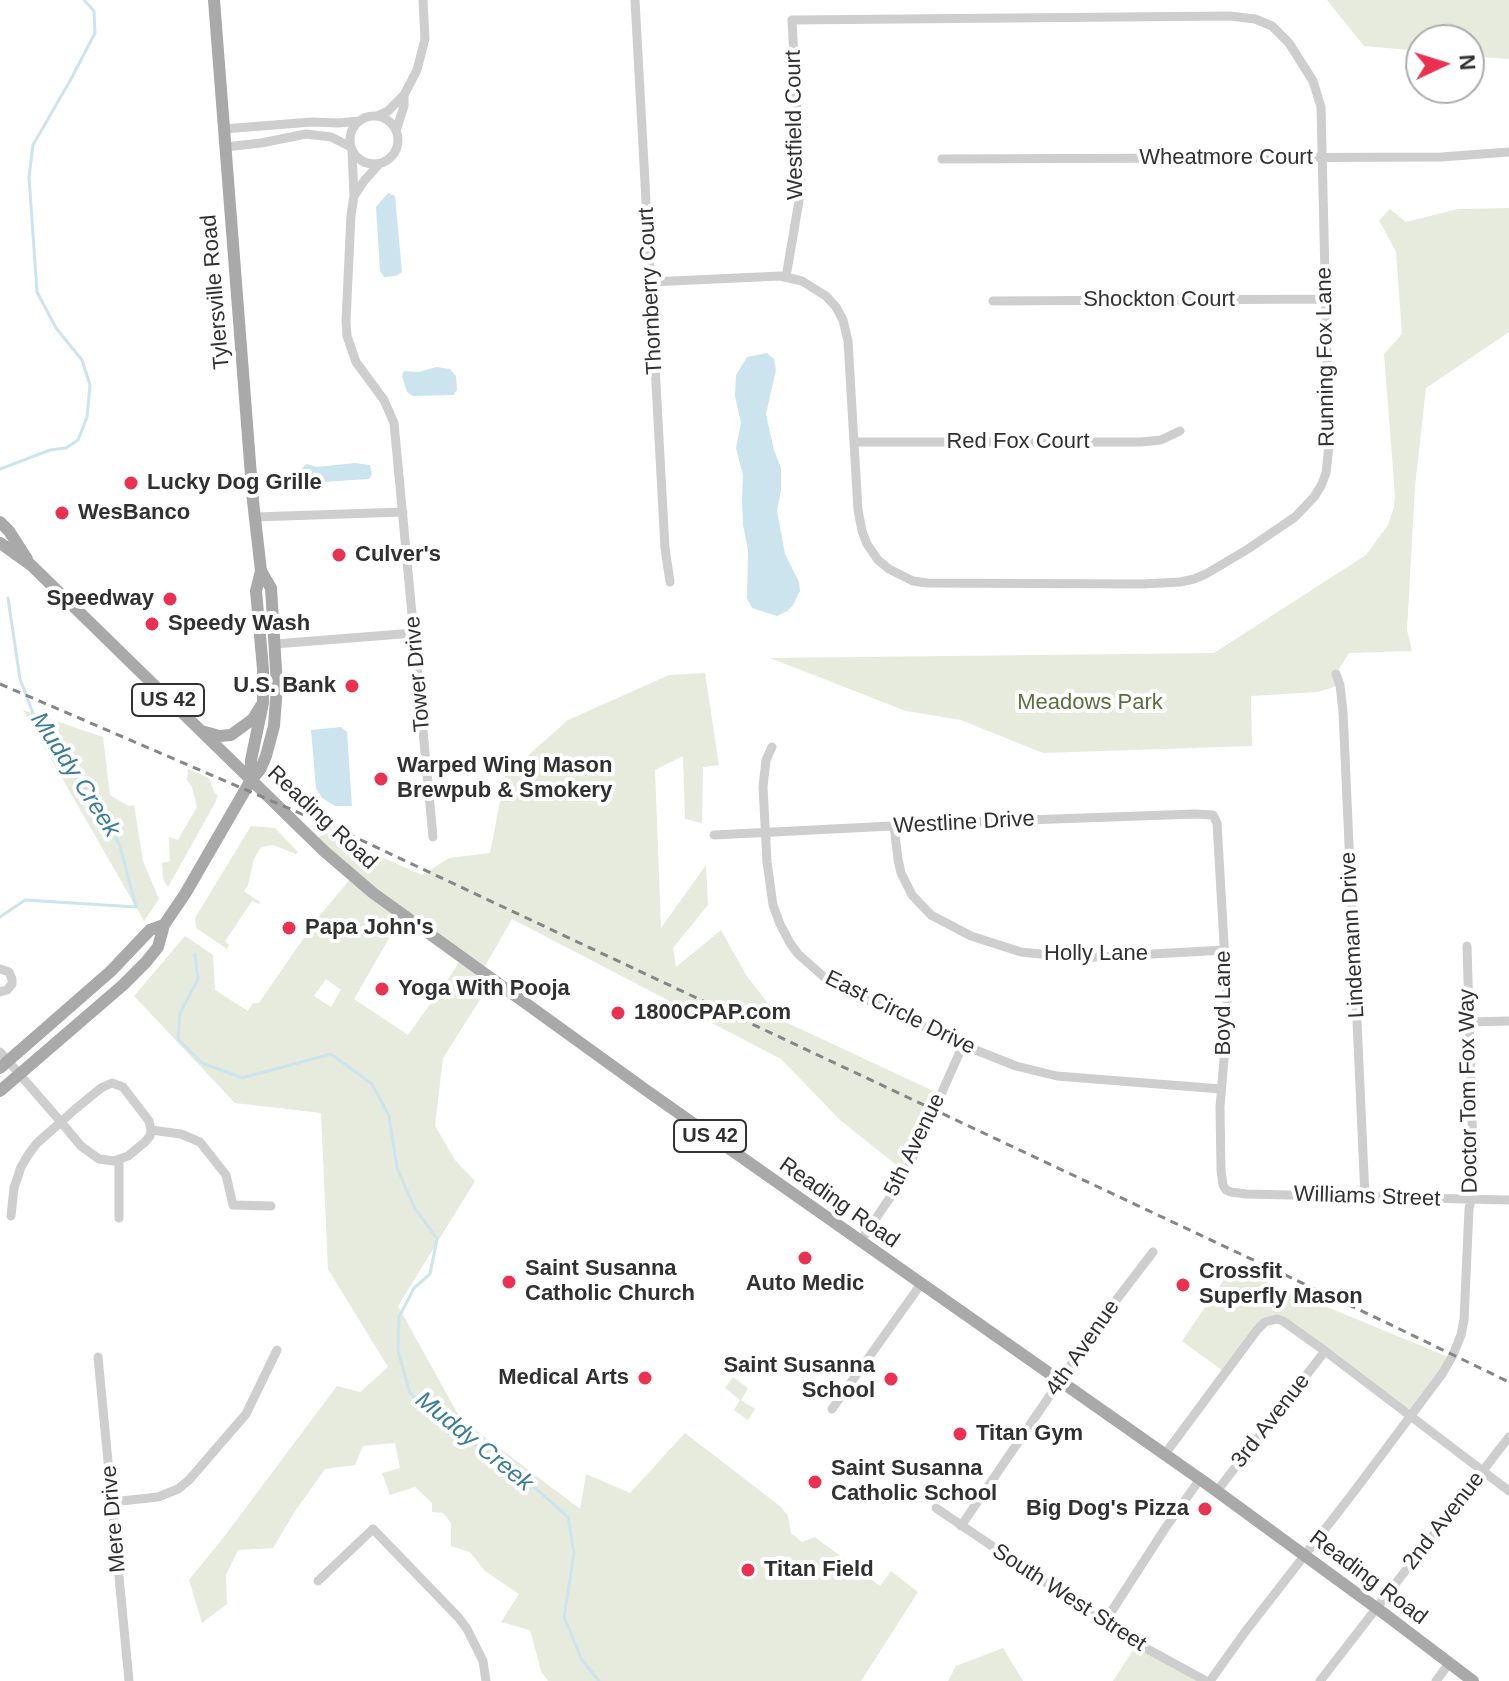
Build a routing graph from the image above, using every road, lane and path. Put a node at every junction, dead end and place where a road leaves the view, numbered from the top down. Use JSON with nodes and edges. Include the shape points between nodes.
{"nodes":[{"id":1,"x":423,"y":0,"type":"edge"},
{"id":2,"x":635,"y":0,"type":"edge"},
{"id":3,"x":213,"y":3,"type":"edge"},
{"id":4,"x":792,"y":20,"type":"joint"},
{"id":5,"x":404,"y":95,"type":"junction"},
{"id":6,"x":377,"y":116,"type":"junction"},
{"id":7,"x":359,"y":121,"type":"junction"},
{"id":8,"x":223,"y":129,"type":"junction"},
{"id":9,"x":396,"y":131,"type":"junction"},
{"id":10,"x":225,"y":147,"type":"junction"},
{"id":11,"x":352,"y":149,"type":"junction"},
{"id":12,"x":1509,"y":152,"type":"edge"},
{"id":13,"x":1322,"y":158,"type":"junction"},
{"id":14,"x":942,"y":159,"type":"dead end"},
{"id":15,"x":379,"y":164,"type":"junction"},
{"id":16,"x":354,"y":196,"type":"junction"},
{"id":17,"x":786,"y":277,"type":"junction"},
{"id":18,"x":651,"y":282,"type":"junction"},
{"id":19,"x":1325,"y":299,"type":"junction"},
{"id":20,"x":993,"y":301,"type":"dead end"},
{"id":21,"x":1180,"y":431,"type":"dead end"},
{"id":22,"x":854,"y":442,"type":"junction"},
{"id":23,"x":403,"y":506,"type":"junction"},
{"id":24,"x":255,"y":517,"type":"junction"},
{"id":25,"x":0,"y":522,"type":"edge"},
{"id":26,"x":0,"y":543,"type":"edge"},
{"id":27,"x":31,"y":565,"type":"junction"},
{"id":28,"x":261,"y":571,"type":"junction"},
{"id":29,"x":670,"y":582,"type":"dead end"},
{"id":30,"x":414,"y":633,"type":"junction"},
{"id":31,"x":275,"y":644,"type":"junction"},
{"id":32,"x":1336,"y":674,"type":"dead end"},
{"id":33,"x":263,"y":703,"type":"junction"},
{"id":34,"x":199,"y":730,"type":"junction"},
{"id":35,"x":772,"y":747,"type":"dead end"},
{"id":36,"x":251,"y":780,"type":"junction"},
{"id":37,"x":1213,"y":815,"type":"joint"},
{"id":38,"x":894,"y":826,"type":"junction"},
{"id":39,"x":765,"y":832,"type":"junction"},
{"id":40,"x":714,"y":835,"type":"dead end"},
{"id":41,"x":433,"y":837,"type":"dead end"},
{"id":42,"x":164,"y":925,"type":"junction"},
{"id":43,"x":1467,"y":946,"type":"dead end"},
{"id":44,"x":1225,"y":950,"type":"junction"},
{"id":45,"x":0,"y":969,"type":"edge"},
{"id":46,"x":0,"y":992,"type":"edge"},
{"id":47,"x":1509,"y":1021,"type":"edge"},
{"id":48,"x":1469,"y":1022,"type":"junction"},
{"id":49,"x":963,"y":1045,"type":"junction"},
{"id":50,"x":3,"y":1060,"type":"edge"},
{"id":51,"x":20,"y":1074,"type":"junction"},
{"id":52,"x":1221,"y":1089,"type":"junction"},
{"id":53,"x":0,"y":1091,"type":"edge"},
{"id":54,"x":61,"y":1122,"type":"junction"},
{"id":55,"x":151,"y":1130,"type":"junction"},
{"id":56,"x":119,"y":1160,"type":"junction"},
{"id":57,"x":1226,"y":1190,"type":"joint"},
{"id":58,"x":1365,"y":1197,"type":"junction"},
{"id":59,"x":1509,"y":1200,"type":"edge"},
{"id":60,"x":1472,"y":1201,"type":"junction"},
{"id":61,"x":271,"y":1206,"type":"dead end"},
{"id":62,"x":11,"y":1216,"type":"dead end"},
{"id":63,"x":119,"y":1218,"type":"dead end"},
{"id":64,"x":860,"y":1242,"type":"junction"},
{"id":65,"x":1153,"y":1252,"type":"dead end"},
{"id":66,"x":921,"y":1284,"type":"junction"},
{"id":67,"x":277,"y":1350,"type":"dead end"},
{"id":68,"x":1325,"y":1351,"type":"junction"},
{"id":69,"x":98,"y":1357,"type":"dead end"},
{"id":70,"x":1060,"y":1380,"type":"junction"},
{"id":71,"x":832,"y":1409,"type":"dead end"},
{"id":72,"x":1410,"y":1416,"type":"junction"},
{"id":73,"x":1509,"y":1437,"type":"edge"},
{"id":74,"x":1165,"y":1454,"type":"junction"},
{"id":75,"x":1483,"y":1471,"type":"junction"},
{"id":76,"x":1200,"y":1479,"type":"junction"},
{"id":77,"x":1217,"y":1491,"type":"junction"},
{"id":78,"x":1509,"y":1491,"type":"edge"},
{"id":79,"x":112,"y":1502,"type":"junction"},
{"id":80,"x":936,"y":1508,"type":"dead end"},
{"id":81,"x":961,"y":1526,"type":"junction"},
{"id":82,"x":1304,"y":1555,"type":"junction"},
{"id":83,"x":318,"y":1581,"type":"dead end"},
{"id":84,"x":1376,"y":1608,"type":"junction"},
{"id":85,"x":1104,"y":1623,"type":"junction"},
{"id":86,"x":1450,"y":1662,"type":"junction"},
{"id":87,"x":129,"y":1681,"type":"edge"},
{"id":88,"x":486,"y":1681,"type":"edge"},
{"id":89,"x":1208,"y":1681,"type":"edge"},
{"id":90,"x":1320,"y":1681,"type":"edge"},
{"id":91,"x":1436,"y":1681,"type":"edge"},
{"id":92,"x":1473,"y":1681,"type":"edge"}],
"edges":[{"from":1,"to":5,"type":"street","via":[[422,55]]},
{"from":2,"to":18,"type":"street","name":"Thornberry Court"},
{"from":3,"to":8,"type":"main road","name":"Tylersville Road"},
{"from":4,"to":13,"type":"street","name":"Running Fox Lane","via":[[1255,19],[1272,26],[1289,43],[1313,81],[1321,107]]},
{"from":4,"to":17,"type":"street","name":"Westfield Court","via":[[801,189]]},
{"from":5,"to":6,"type":"street"},
{"from":5,"to":9,"type":"street"},
{"from":6,"to":7,"type":"street"},
{"from":6,"to":9,"type":"street"},
{"from":7,"to":8,"type":"street"},
{"from":7,"to":11,"type":"street","via":[[351,133]]},
{"from":8,"to":10,"type":"main road","name":"Tylersville Road"},
{"from":9,"to":15,"type":"street","via":[[395,152]]},
{"from":10,"to":11,"type":"street","via":[[306,134],[331,137]]},
{"from":10,"to":24,"type":"main road","name":"Tylersville Road"},
{"from":11,"to":15,"type":"street","via":[[363,162]]},
{"from":11,"to":16,"type":"street","name":"Tower Drive"},
{"from":12,"to":13,"type":"street","name":"Wheatmore Court"},
{"from":13,"to":14,"type":"street","name":"Wheatmore Court"},
{"from":13,"to":19,"type":"street","name":"Running Fox Lane"},
{"from":15,"to":16,"type":"street"},
{"from":16,"to":23,"type":"street","name":"Tower Drive","via":[[347,336],[356,362],[394,423]]},
{"from":17,"to":18,"type":"street","name":"Running Fox Lane"},
{"from":17,"to":22,"type":"street","name":"Running Fox Lane","via":[[826,296],[843,320]]},
{"from":18,"to":29,"type":"street","name":"Thornberry Court"},
{"from":19,"to":20,"type":"street","name":"Shockton Court"},
{"from":19,"to":22,"type":"street","name":"Running Fox Lane","via":[[1329,445],[1321,486],[1295,517],[1194,579],[1159,584],[941,584],[900,576],[878,560],[862,531]]},
{"from":21,"to":22,"type":"street","name":"Red Fox Court","via":[[1141,442]]},
{"from":23,"to":24,"type":"street"},
{"from":23,"to":30,"type":"street","name":"Tower Drive"},
{"from":24,"to":28,"type":"main road","name":"Tylersville Road"},
{"from":25,"to":27,"type":"main road","name":"Reading Road","number":"US 42"},
{"from":26,"to":27,"type":"main road","name":"Reading Road","number":"US 42"},
{"from":27,"to":34,"type":"main road","name":"Reading Road","number":"US 42"},
{"from":28,"to":31,"type":"main road","name":"Tylersville Road","via":[[271,588]]},
{"from":28,"to":33,"type":"main road","name":"Tylersville Road","via":[[256,591]]},
{"from":30,"to":31,"type":"street"},
{"from":30,"to":41,"type":"street","name":"Tower Drive"},
{"from":31,"to":36,"type":"main road","name":"Tylersville Road","via":[[274,726],[266,756]]},
{"from":32,"to":58,"type":"street","name":"Lindemann Drive","via":[[1343,712]]},
{"from":33,"to":34,"type":"main road","via":[[253,719],[231,735]]},
{"from":33,"to":36,"type":"main road","name":"Tylersville Road"},
{"from":34,"to":36,"type":"main road","name":"Reading Road","number":"US 42"},
{"from":35,"to":39,"type":"street","name":"East Circle Drive","via":[[764,773]]},
{"from":36,"to":42,"type":"main road","name":"Tylersville Road"},
{"from":36,"to":64,"type":"main road","name":"Reading Road","number":"US 42","via":[[373,893]]},
{"from":37,"to":38,"type":"street","name":"Westline Drive"},
{"from":37,"to":44,"type":"street","name":"Boyd Lane"},
{"from":38,"to":39,"type":"street","name":"Westline Drive"},
{"from":38,"to":44,"type":"street","name":"Holly Lane","via":[[901,873],[912,895],[931,915],[971,936],[1021,952],[1079,958]]},
{"from":39,"to":40,"type":"street","name":"Westline Drive"},
{"from":39,"to":49,"type":"street","name":"East Circle Drive","via":[[773,905],[798,954],[836,985]]},
{"from":42,"to":50,"type":"main road","name":"Tylersville Road","via":[[150,930],[111,971]]},
{"from":42,"to":51,"type":"main road","name":"Tylersville Road","via":[[158,947],[146,962]]},
{"from":43,"to":48,"type":"street","name":"Doctor Tom Fox Way"},
{"from":44,"to":52,"type":"street","name":"Boyd Lane","via":[[1227,1023]]},
{"from":45,"to":46,"type":"street","via":[[9,972],[12,984]]},
{"from":47,"to":48,"type":"street"},
{"from":48,"to":60,"type":"street","name":"Doctor Tom Fox Way"},
{"from":49,"to":52,"type":"street","name":"East Circle Drive","via":[[1057,1076]]},
{"from":49,"to":64,"type":"street","name":"5th Avenue","via":[[909,1166]]},
{"from":50,"to":51,"type":"street"},
{"from":51,"to":53,"type":"main road","name":"Tylersville Road"},
{"from":51,"to":54,"type":"street"},
{"from":52,"to":57,"type":"street","name":"Boyd Lane","via":[[1221,1170]]},
{"from":54,"to":55,"type":"street","via":[[101,1088],[115,1083]]},
{"from":54,"to":56,"type":"street","via":[[92,1155]]},
{"from":54,"to":62,"type":"street","via":[[21,1167]]},
{"from":55,"to":56,"type":"street","via":[[145,1142]]},
{"from":55,"to":61,"type":"street","via":[[200,1142],[226,1175],[233,1205]]},
{"from":56,"to":63,"type":"street"},
{"from":57,"to":58,"type":"street","name":"Williams Street"},
{"from":58,"to":60,"type":"street","name":"Williams Street"},
{"from":59,"to":60,"type":"street","name":"Williams Street"},
{"from":60,"to":72,"type":"street","name":"Doctor Tom Fox Way","via":[[1461,1335],[1449,1363]]},
{"from":64,"to":66,"type":"main road","name":"Reading Road","number":"US 42"},
{"from":65,"to":70,"type":"street","name":"4th Avenue"},
{"from":66,"to":70,"type":"main road","name":"Reading Road","number":"US 42"},
{"from":66,"to":71,"type":"street"},
{"from":67,"to":79,"type":"street","via":[[246,1414],[189,1480],[158,1497]]},
{"from":68,"to":72,"type":"street"},
{"from":68,"to":74,"type":"street","via":[[1283,1321],[1265,1322]]},
{"from":68,"to":77,"type":"street","name":"3rd Avenue"},
{"from":69,"to":79,"type":"street","name":"Mere Drive"},
{"from":70,"to":74,"type":"main road","name":"Reading Road","number":"US 42"},
{"from":70,"to":81,"type":"street","name":"4th Avenue"},
{"from":72,"to":75,"type":"street"},
{"from":72,"to":82,"type":"street","name":"Doctor Tom Fox Way"},
{"from":73,"to":75,"type":"street","name":"2nd Avenue"},
{"from":74,"to":76,"type":"main road","name":"Reading Road","number":"US 42"},
{"from":75,"to":78,"type":"street"},
{"from":75,"to":84,"type":"street","name":"2nd Avenue"},
{"from":76,"to":77,"type":"main road","name":"Reading Road","number":"US 42"},
{"from":76,"to":85,"type":"street"},
{"from":77,"to":82,"type":"main road","name":"Reading Road","number":"US 42"},
{"from":79,"to":87,"type":"street","name":"Mere Drive"},
{"from":80,"to":81,"type":"street","name":"South West Street"},
{"from":81,"to":85,"type":"street","name":"South West Street"},
{"from":82,"to":84,"type":"main road","name":"Reading Road","number":"US 42"},
{"from":82,"to":89,"type":"street","name":"Doctor Tom Fox Way"},
{"from":83,"to":88,"type":"street","via":[[373,1529],[467,1629],[483,1661]]},
{"from":84,"to":86,"type":"main road","name":"Reading Road","number":"US 42"},
{"from":84,"to":90,"type":"street","name":"2nd Avenue"},
{"from":85,"to":89,"type":"street","name":"South West Street"},
{"from":86,"to":91,"type":"street"},
{"from":86,"to":92,"type":"main road","name":"Reading Road","number":"US 42"}]}
